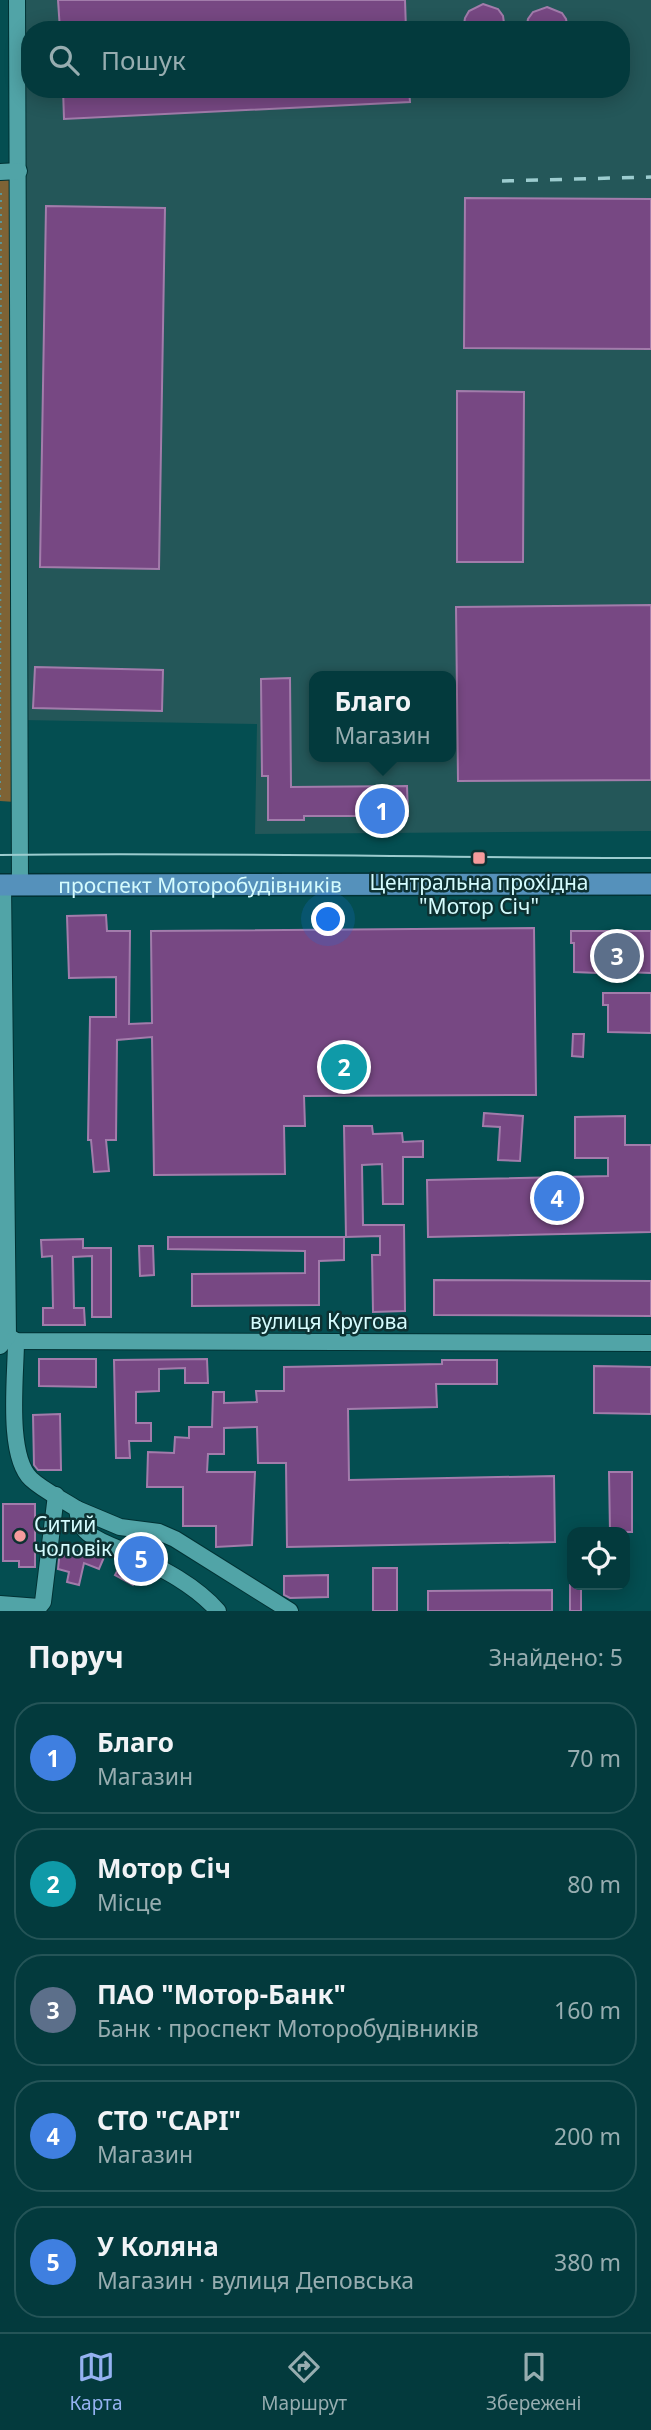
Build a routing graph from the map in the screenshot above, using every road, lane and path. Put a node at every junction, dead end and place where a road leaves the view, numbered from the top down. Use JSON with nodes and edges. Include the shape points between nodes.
{"nodes":[{"id":1,"x":17,"y":0,"type":"edge"},
{"id":2,"x":19,"y":171,"type":"junction"},
{"id":3,"x":0,"y":172,"type":"edge"},
{"id":4,"x":1,"y":193,"type":"edge"},
{"id":5,"x":0,"y":797,"type":"edge"},
{"id":6,"x":651,"y":884,"type":"edge"},
{"id":7,"x":8,"y":885,"type":"edge"},
{"id":8,"x":3,"y":1070,"type":"edge"},
{"id":9,"x":8,"y":1341,"type":"edge"},
{"id":10,"x":651,"y":1343,"type":"edge"},
{"id":11,"x":7,"y":1415,"type":"edge"},
{"id":12,"x":56,"y":1495,"type":"junction"},
{"id":13,"x":77,"y":1509,"type":"junction"},
{"id":14,"x":0,"y":1604,"type":"edge"},
{"id":15,"x":218,"y":1611,"type":"edge"},
{"id":16,"x":290,"y":1611,"type":"edge"}],
"edges":[{"from":1,"to":2,"type":"street"},
{"from":2,"to":3,"type":"street"},
{"from":2,"to":7,"type":"street"},
{"from":4,"to":5,"type":"path"},
{"from":6,"to":7,"type":"main road","name":"проспект Моторобудівників"},
{"from":7,"to":8,"type":"street"},
{"from":8,"to":9,"type":"street"},
{"from":9,"to":10,"type":"street","name":"вулиця Кругова"},
{"from":9,"to":11,"type":"street"},
{"from":11,"to":12,"type":"street","via":[[20,1462],[30,1478]]},
{"from":12,"to":13,"type":"street"},
{"from":12,"to":14,"type":"street","via":[[43,1602],[31,1608]]},
{"from":13,"to":15,"type":"street","via":[[87,1533],[158,1566]]},
{"from":13,"to":16,"type":"street","via":[[120,1527],[175,1539]]}]}
